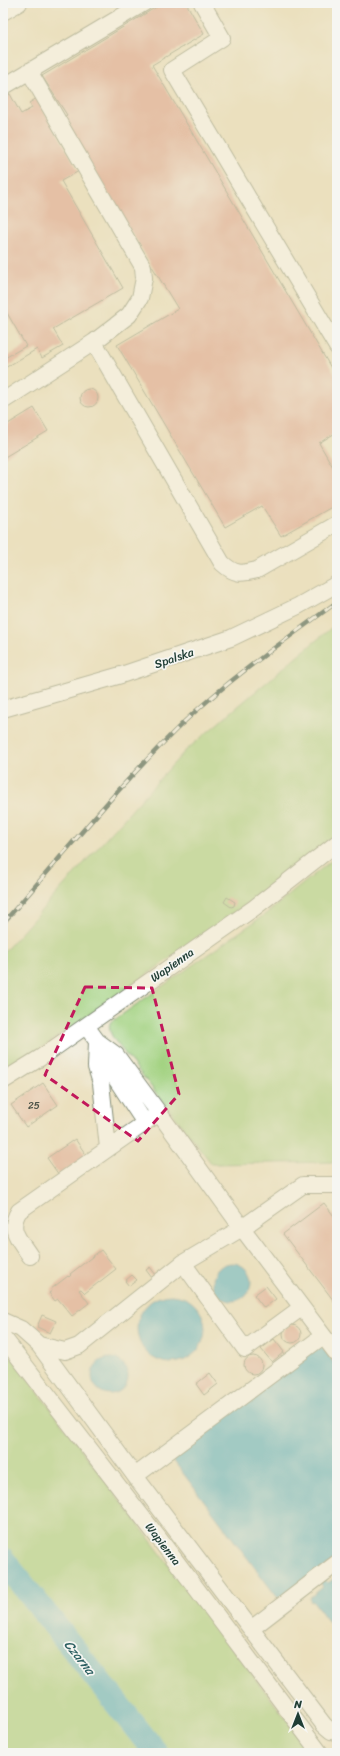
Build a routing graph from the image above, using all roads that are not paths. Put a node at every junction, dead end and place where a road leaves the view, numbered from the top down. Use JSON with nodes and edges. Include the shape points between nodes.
{"nodes":[{"id":1,"x":18,"y":3,"type":"edge"},
{"id":2,"x":144,"y":3,"type":"edge"},
{"id":3,"x":202,"y":3,"type":"edge"},
{"id":4,"x":3,"y":12,"type":"edge"},
{"id":5,"x":29,"y":71,"type":"junction"},
{"id":6,"x":3,"y":86,"type":"edge"},
{"id":7,"x":94,"y":342,"type":"junction"},
{"id":8,"x":337,"y":347,"type":"edge"},
{"id":9,"x":3,"y":402,"type":"edge"},
{"id":10,"x":337,"y":524,"type":"edge"},
{"id":11,"x":337,"y":584,"type":"edge"},
{"id":12,"x":3,"y":709,"type":"edge"},
{"id":13,"x":337,"y":843,"type":"edge"},
{"id":14,"x":86,"y":1026,"type":"junction"},
{"id":15,"x":97,"y":1041,"type":"junction"},
{"id":16,"x":3,"y":1081,"type":"edge"},
{"id":17,"x":159,"y":1113,"type":"junction"},
{"id":18,"x":145,"y":1123,"type":"junction"},
{"id":19,"x":108,"y":1148,"type":"junction"},
{"id":20,"x":337,"y":1185,"type":"edge"},
{"id":21,"x":242,"y":1228,"type":"junction"},
{"id":22,"x":30,"y":1256,"type":"dead end"},
{"id":23,"x":183,"y":1263,"type":"junction"},
{"id":24,"x":301,"y":1308,"type":"junction"},
{"id":25,"x":3,"y":1321,"type":"edge"},
{"id":26,"x":323,"y":1336,"type":"junction"},
{"id":27,"x":3,"y":1337,"type":"edge"},
{"id":28,"x":39,"y":1345,"type":"junction"},
{"id":29,"x":337,"y":1354,"type":"edge"},
{"id":30,"x":135,"y":1476,"type":"junction"},
{"id":31,"x":337,"y":1563,"type":"edge"},
{"id":32,"x":251,"y":1629,"type":"junction"},
{"id":33,"x":337,"y":1732,"type":"edge"},
{"id":34,"x":337,"y":1736,"type":"edge"},
{"id":35,"x":319,"y":1753,"type":"edge"}],
"edges":[{"from":1,"to":4,"type":"street"},
{"from":2,"to":5,"type":"street"},
{"from":3,"to":8,"type":"street","via":[[222,38],[172,70]]},
{"from":5,"to":6,"type":"street"},
{"from":5,"to":7,"type":"street","via":[[143,267],[144,278],[140,298],[128,315]]},
{"from":7,"to":9,"type":"street"},
{"from":7,"to":10,"type":"street","via":[[222,563],[231,571],[244,574],[257,570]]},
{"from":11,"to":12,"type":"street","name":"Spalska","via":[[232,638],[121,676]]},
{"from":13,"to":14,"type":"street","name":"Wapienna","via":[[254,908]]},
{"from":14,"to":15,"type":"street"},
{"from":14,"to":16,"type":"street","name":"Wapienna"},
{"from":15,"to":17,"type":"street","via":[[116,1055]]},
{"from":15,"to":18,"type":"street","via":[[105,1062]]},
{"from":15,"to":19,"type":"street","via":[[96,1067],[101,1083]]},
{"from":17,"to":18,"type":"street"},
{"from":17,"to":21,"type":"street"},
{"from":18,"to":19,"type":"street"},
{"from":19,"to":22,"type":"street","via":[[19,1211],[13,1224],[14,1231]]},
{"from":20,"to":21,"type":"street","via":[[302,1185]]},
{"from":21,"to":23,"type":"street"},
{"from":21,"to":24,"type":"street"},
{"from":23,"to":24,"type":"street","via":[[245,1349]]},
{"from":23,"to":28,"type":"street","via":[[79,1346],[65,1351]]},
{"from":24,"to":26,"type":"street"},
{"from":25,"to":28,"type":"street","via":[[21,1329]]},
{"from":26,"to":29,"type":"street"},
{"from":26,"to":30,"type":"street"},
{"from":27,"to":35,"type":"street","name":"Wapienna","via":[[157,1536]]},
{"from":28,"to":30,"type":"street"},
{"from":30,"to":32,"type":"street"},
{"from":31,"to":32,"type":"street"},
{"from":32,"to":33,"type":"street","via":[[324,1725]]},
{"from":34,"to":35,"type":"street"}]}
